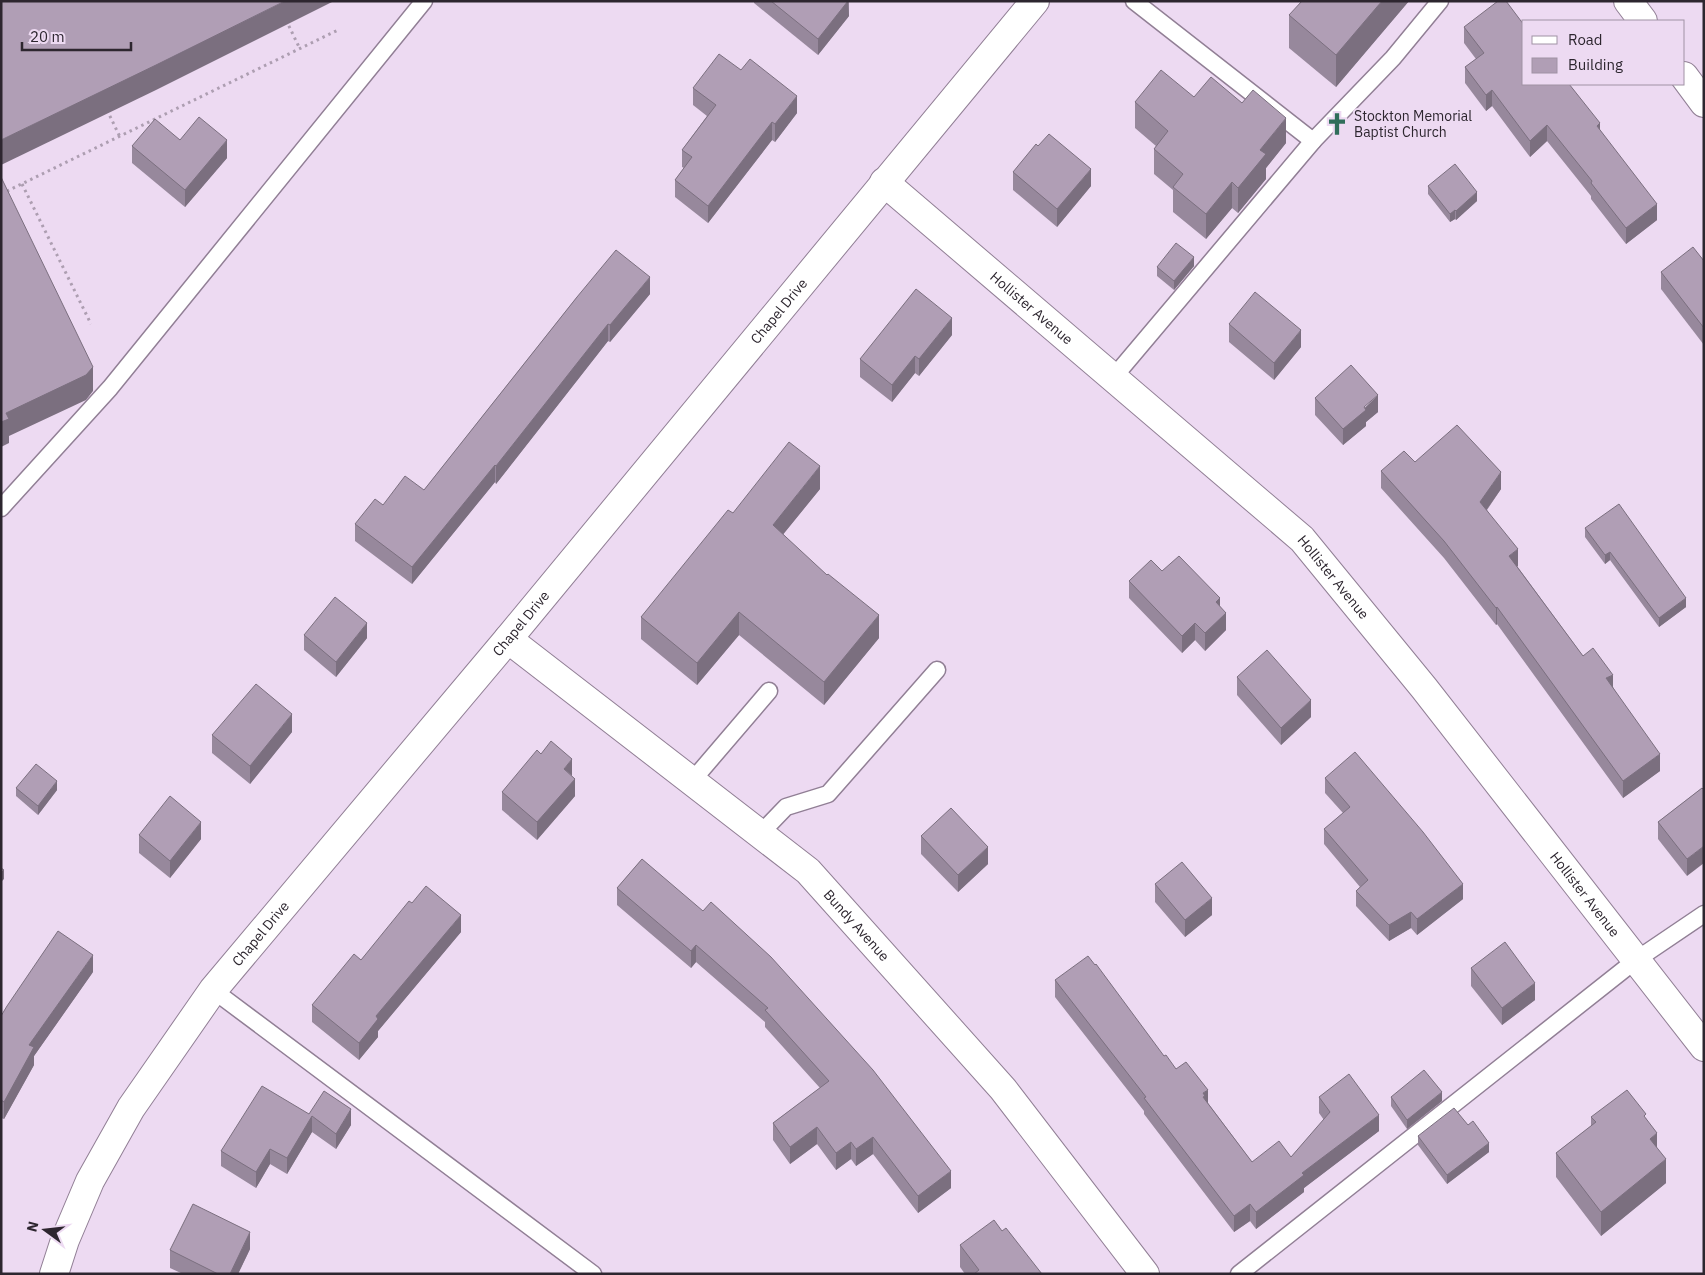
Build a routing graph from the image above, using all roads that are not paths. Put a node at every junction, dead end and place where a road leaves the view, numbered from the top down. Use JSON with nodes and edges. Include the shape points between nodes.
{"nodes":[{"id":1,"x":424,"y":1,"type":"edge"},
{"id":2,"x":1035,"y":1,"type":"edge"},
{"id":3,"x":1134,"y":1,"type":"edge"},
{"id":4,"x":1440,"y":1,"type":"edge"},
{"id":5,"x":1628,"y":1,"type":"edge"},
{"id":6,"x":1642,"y":20,"type":"edge"},
{"id":7,"x":1685,"y":77,"type":"edge"},
{"id":8,"x":1704,"y":103,"type":"edge"},
{"id":9,"x":1313,"y":141,"type":"junction"},
{"id":10,"x":884,"y":182,"type":"junction"},
{"id":11,"x":1113,"y":378,"type":"junction"},
{"id":12,"x":1,"y":508,"type":"edge"},
{"id":13,"x":508,"y":639,"type":"junction"},
{"id":14,"x":937,"y":670,"type":"dead end"},
{"id":15,"x":769,"y":691,"type":"dead end"},
{"id":16,"x":692,"y":781,"type":"junction"},
{"id":17,"x":760,"y":834,"type":"junction"},
{"id":18,"x":1704,"y":914,"type":"edge"},
{"id":19,"x":1636,"y":960,"type":"junction"},
{"id":20,"x":212,"y":990,"type":"junction"},
{"id":21,"x":1704,"y":1048,"type":"edge"},
{"id":22,"x":54,"y":1274,"type":"edge"},
{"id":23,"x":593,"y":1274,"type":"edge"},
{"id":24,"x":1145,"y":1274,"type":"edge"},
{"id":25,"x":1239,"y":1274,"type":"edge"}],
"edges":[{"from":1,"to":12,"type":"lane","via":[[110,388]]},
{"from":2,"to":10,"type":"street","name":"Chapel Drive"},
{"from":3,"to":9,"type":"lane"},
{"from":4,"to":9,"type":"lane","via":[[1393,58]]},
{"from":5,"to":6,"type":"street"},
{"from":7,"to":8,"type":"street"},
{"from":9,"to":11,"type":"lane"},
{"from":10,"to":11,"type":"street","name":"Hollister Avenue"},
{"from":10,"to":13,"type":"street","name":"Chapel Drive"},
{"from":11,"to":19,"type":"street","name":"Hollister Avenue","via":[[1302,539],[1424,688]]},
{"from":13,"to":16,"type":"street","name":"Bundy Avenue"},
{"from":13,"to":20,"type":"street","name":"Chapel Drive"},
{"from":14,"to":17,"type":"lane","via":[[828,794],[786,807]]},
{"from":15,"to":16,"type":"lane"},
{"from":16,"to":17,"type":"street","name":"Bundy Avenue"},
{"from":17,"to":24,"type":"street","name":"Bundy Avenue","via":[[808,871],[1003,1089]]},
{"from":18,"to":19,"type":"lane"},
{"from":19,"to":21,"type":"street","name":"Hollister Avenue"},
{"from":19,"to":25,"type":"lane"},
{"from":20,"to":22,"type":"street","name":"Chapel Drive","via":[[131,1108],[95,1173],[65,1240]]},
{"from":20,"to":23,"type":"lane"}]}
